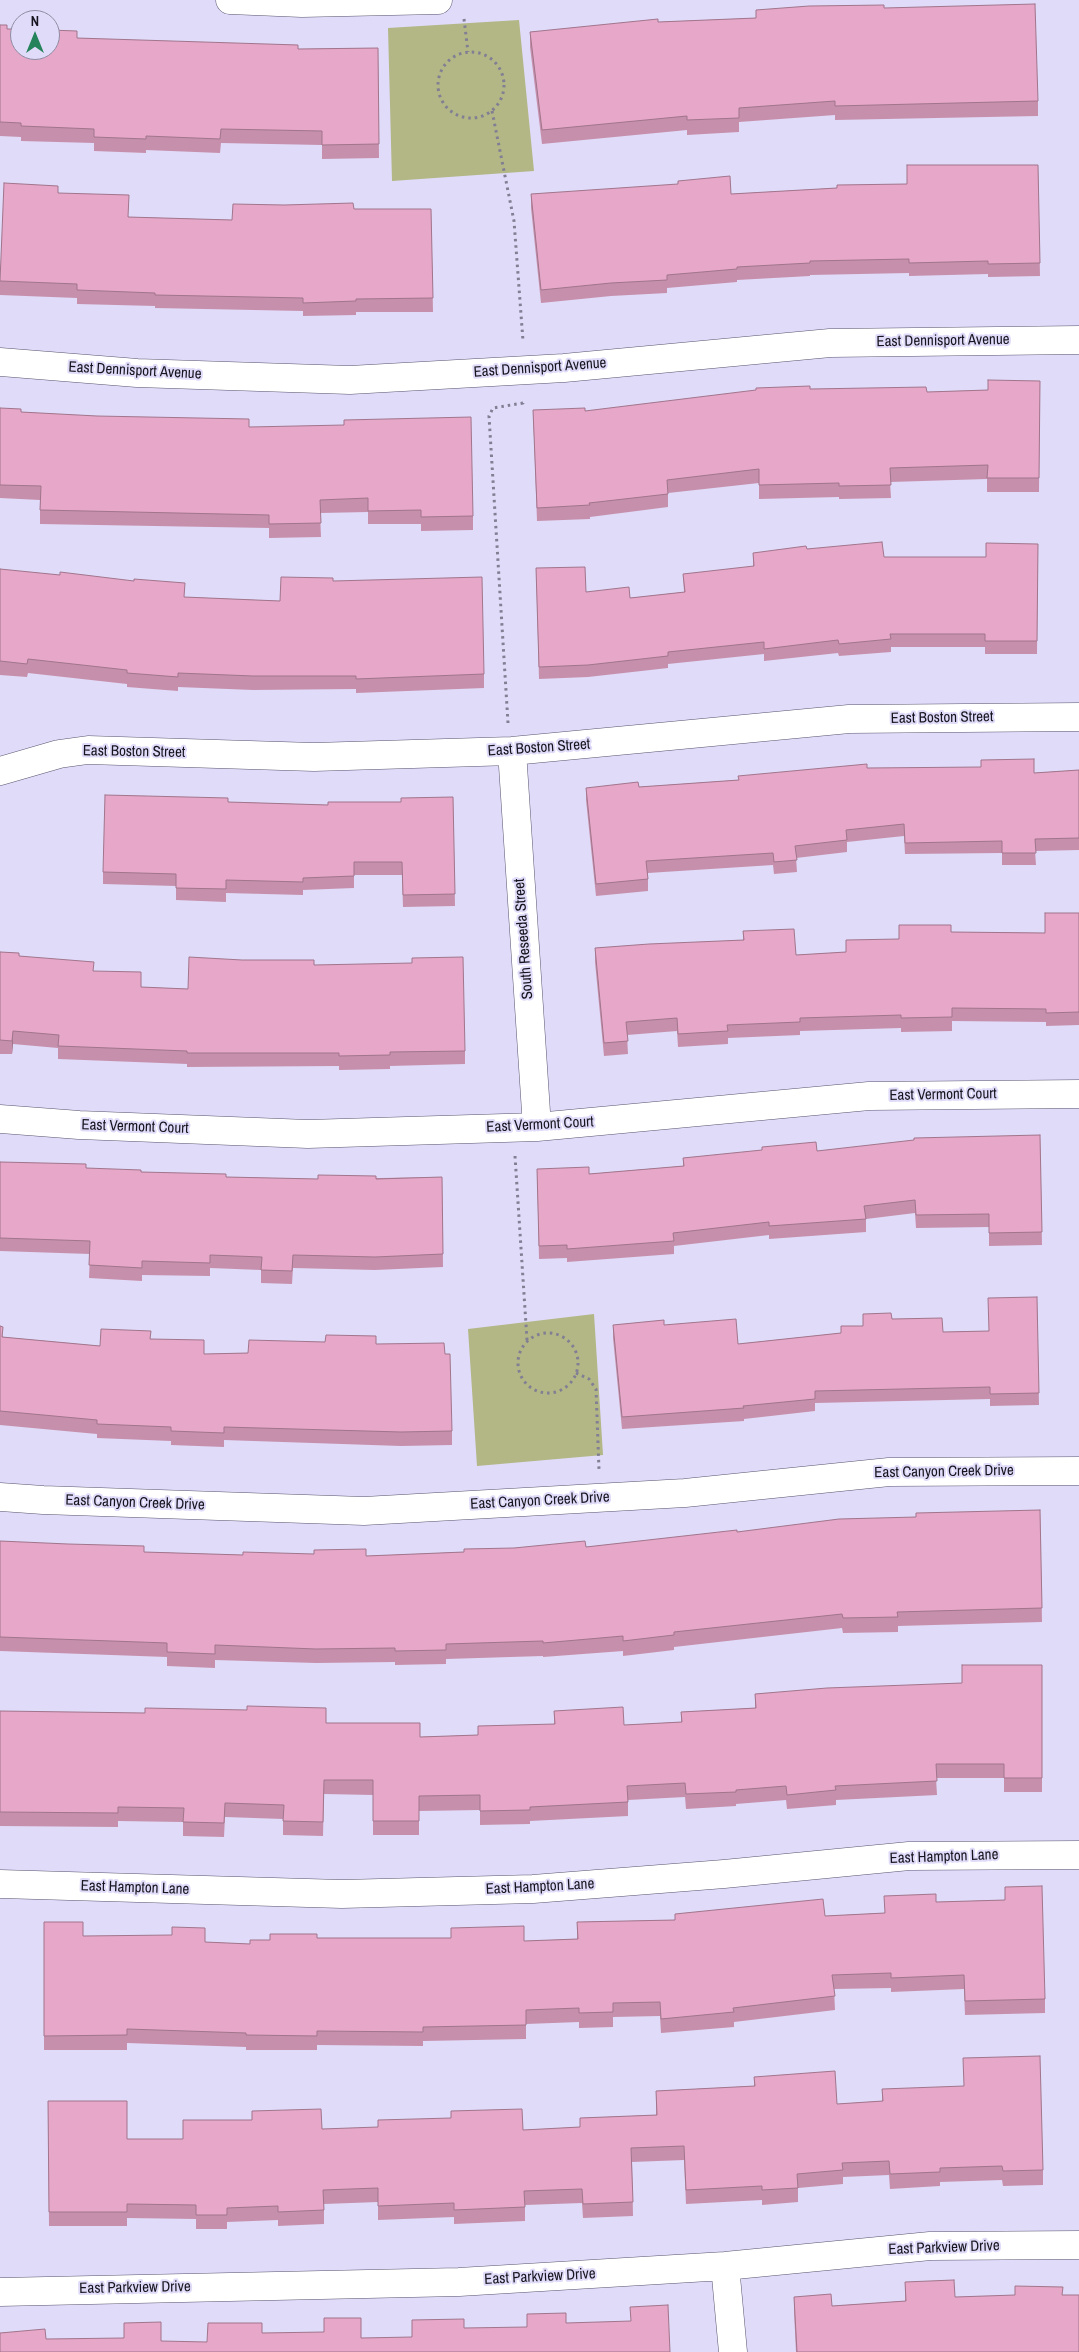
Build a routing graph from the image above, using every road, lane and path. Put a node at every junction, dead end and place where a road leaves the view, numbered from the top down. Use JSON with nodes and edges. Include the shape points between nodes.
{"nodes":[{"id":1,"x":230,"y":0,"type":"edge"},
{"id":2,"x":436,"y":0,"type":"edge"},
{"id":3,"x":464,"y":19,"type":"dead end"},
{"id":4,"x":468,"y":52,"type":"junction"},
{"id":5,"x":492,"y":111,"type":"junction"},
{"id":6,"x":1079,"y":340,"type":"edge"},
{"id":7,"x":524,"y":344,"type":"dead end"},
{"id":8,"x":0,"y":362,"type":"edge"},
{"id":9,"x":523,"y":396,"type":"dead end"},
{"id":10,"x":1079,"y":717,"type":"edge"},
{"id":11,"x":512,"y":751,"type":"junction"},
{"id":12,"x":0,"y":771,"type":"edge"},
{"id":13,"x":1079,"y":1094,"type":"edge"},
{"id":14,"x":0,"y":1119,"type":"edge"},
{"id":15,"x":537,"y":1127,"type":"junction"},
{"id":16,"x":514,"y":1147,"type":"dead end"},
{"id":17,"x":527,"y":1340,"type":"junction"},
{"id":18,"x":576,"y":1373,"type":"junction"},
{"id":19,"x":599,"y":1471,"type":"dead end"},
{"id":20,"x":1079,"y":1471,"type":"edge"},
{"id":21,"x":0,"y":1497,"type":"edge"},
{"id":22,"x":1079,"y":1855,"type":"edge"},
{"id":23,"x":0,"y":1884,"type":"edge"},
{"id":24,"x":1079,"y":2245,"type":"edge"},
{"id":25,"x":725,"y":2266,"type":"junction"},
{"id":26,"x":0,"y":2292,"type":"edge"},
{"id":27,"x":734,"y":2352,"type":"edge"}],
"edges":[{"from":1,"to":2,"type":"street","via":[[302,3]]},
{"from":3,"to":4,"type":"path"},
{"from":4,"to":5,"type":"path","via":[[488,56],[502,72],[503,93]]},
{"from":4,"to":5,"type":"path","via":[[448,61],[441,71],[438,81],[443,103],[462,117],[472,118]]},
{"from":5,"to":7,"type":"path","via":[[514,221]]},
{"from":6,"to":8,"type":"street","name":"East Dennisport Avenue","via":[[830,343],[564,368],[350,380],[137,373]]},
{"from":9,"to":11,"type":"path","via":[[524,403],[494,408],[489,416],[507,718]]},
{"from":10,"to":11,"type":"street","name":"East Boston Street","via":[[850,719]]},
{"from":11,"to":12,"type":"street","name":"East Boston Street","via":[[314,757],[88,750],[59,754]]},
{"from":11,"to":15,"type":"street","name":"South Reseeda Street"},
{"from":13,"to":15,"type":"street","name":"East Vermont Court","via":[[869,1096]]},
{"from":14,"to":15,"type":"street","name":"East Vermont Court","via":[[308,1134]]},
{"from":16,"to":17,"type":"path"},
{"from":17,"to":18,"type":"path","via":[[544,1333],[564,1337],[576,1353]]},
{"from":17,"to":18,"type":"path","via":[[521,1347],[517,1366],[525,1383],[533,1389],[542,1392],[563,1389]]},
{"from":18,"to":19,"type":"path","via":[[589,1379],[596,1390]]},
{"from":20,"to":21,"type":"street","name":"East Canyon Creek Drive","via":[[889,1472],[685,1493],[364,1511]]},
{"from":22,"to":23,"type":"street","name":"East Hampton Lane","via":[[910,1856],[533,1889],[342,1894]]},
{"from":24,"to":25,"type":"street","name":"East Parkview Drive","via":[[930,2246]]},
{"from":25,"to":26,"type":"street","name":"East Parkview Drive","via":[[459,2282]]},
{"from":25,"to":27,"type":"street"}]}
